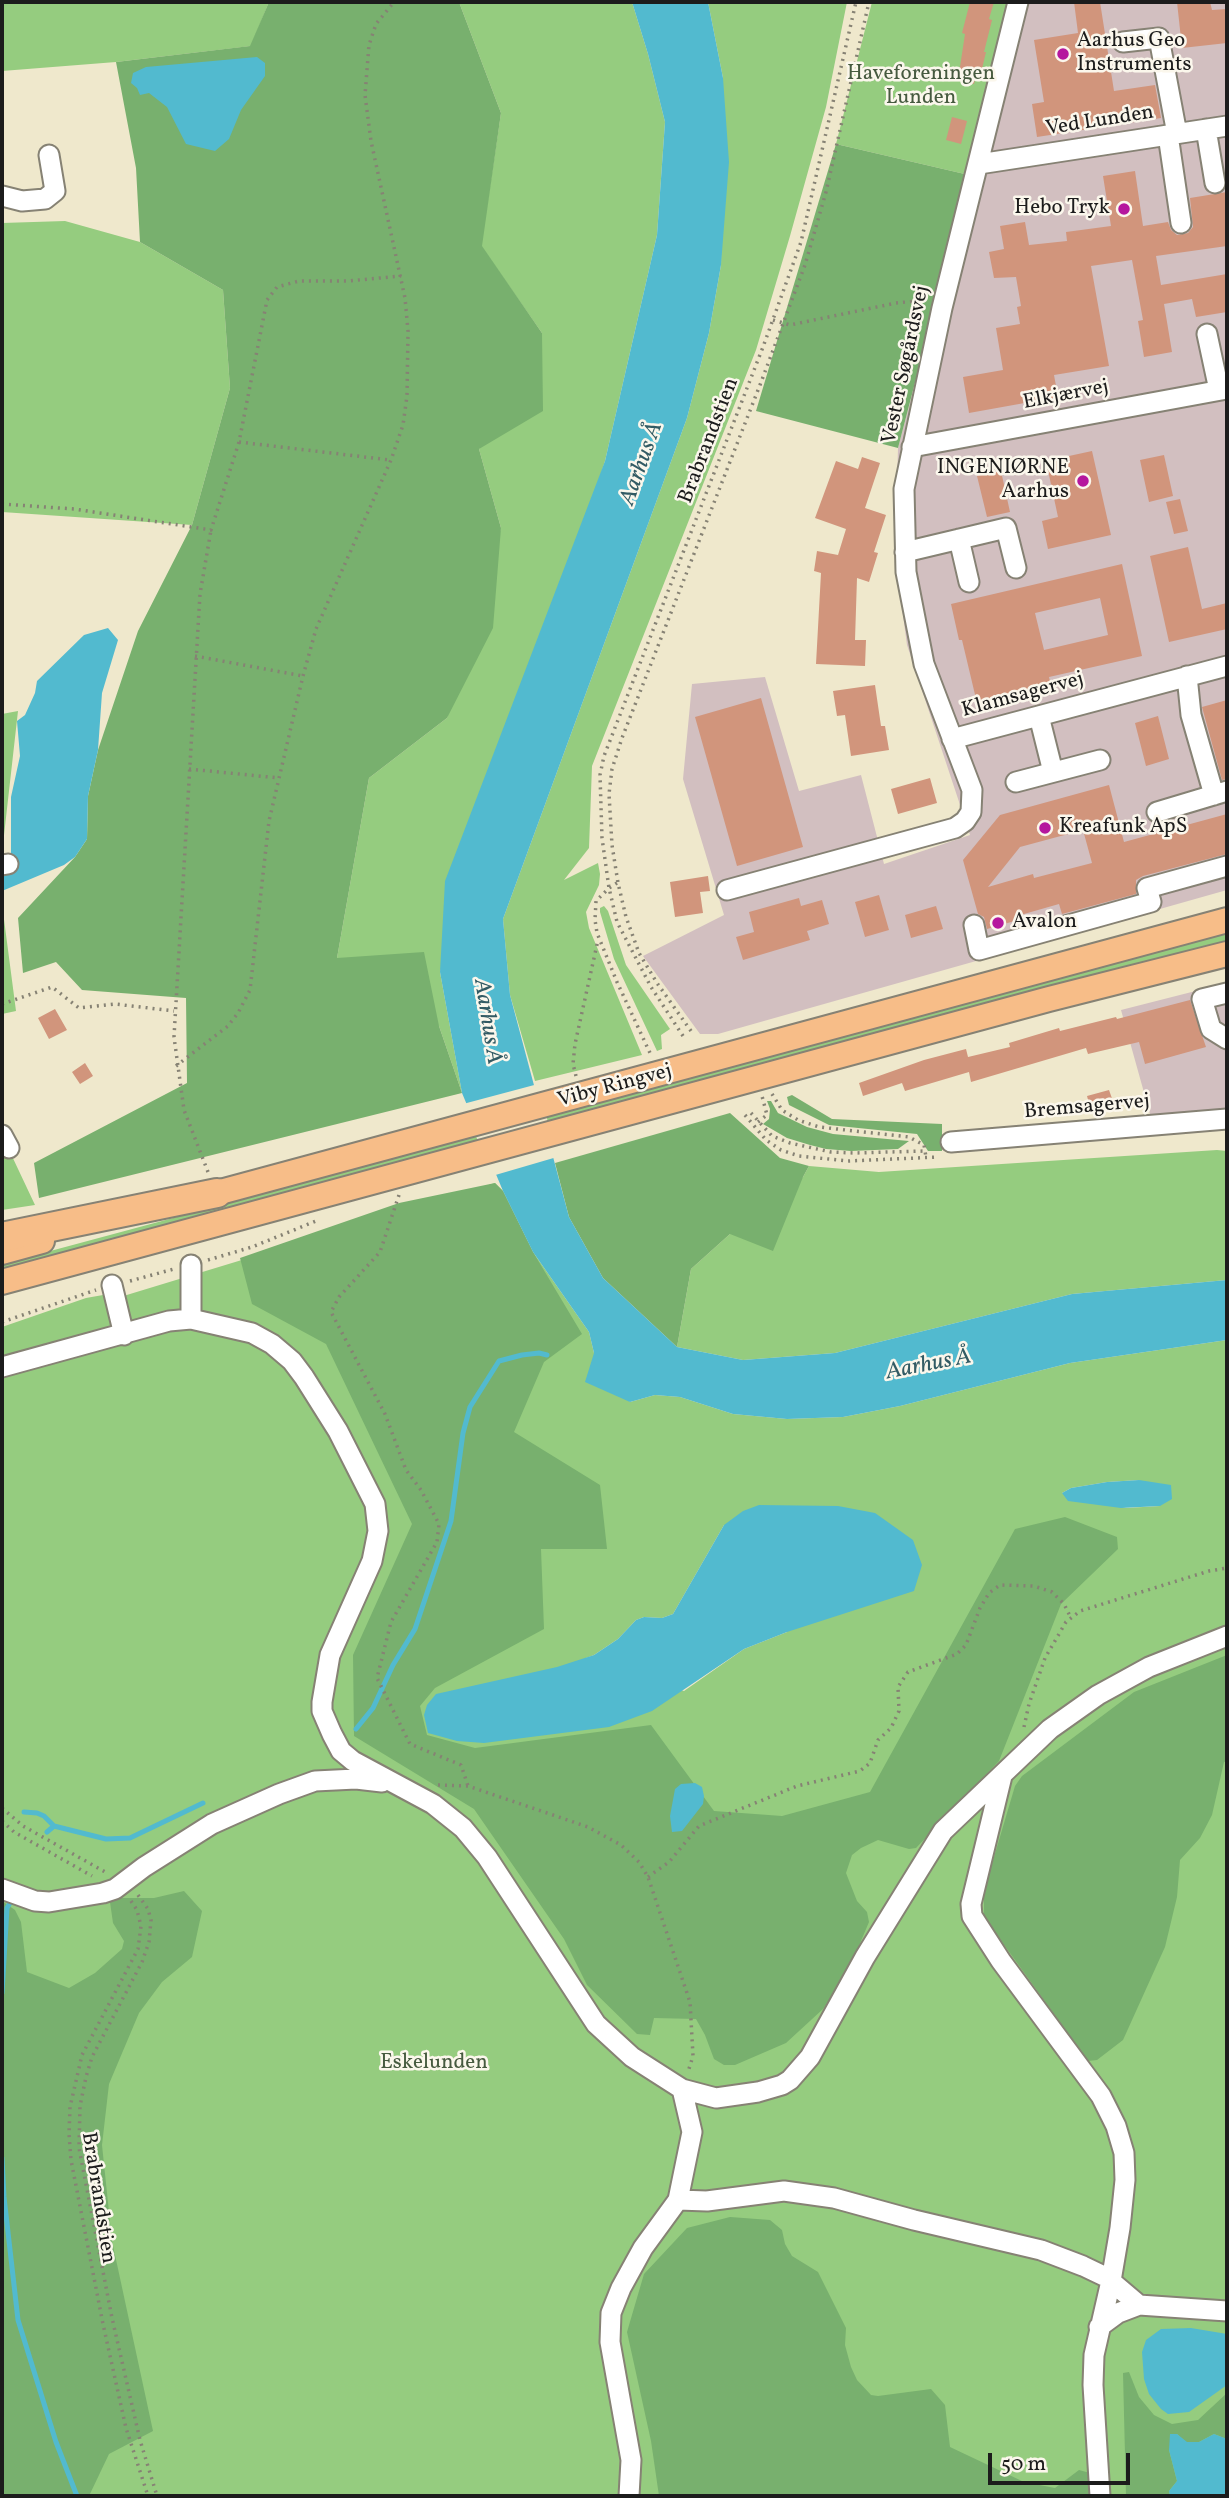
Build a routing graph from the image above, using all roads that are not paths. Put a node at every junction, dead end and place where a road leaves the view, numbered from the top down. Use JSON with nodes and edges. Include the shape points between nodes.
{"nodes":[{"id":1,"x":1018,"y":2,"type":"edge"},
{"id":2,"x":1123,"y":42,"type":"dead end"},
{"id":3,"x":1227,"y":126,"type":"edge"},
{"id":4,"x":1206,"y":129,"type":"junction"},
{"id":5,"x":1172,"y":134,"type":"junction"},
{"id":6,"x":50,"y":155,"type":"dead end"},
{"id":7,"x":979,"y":164,"type":"junction"},
{"id":8,"x":1215,"y":183,"type":"dead end"},
{"id":9,"x":2,"y":195,"type":"edge"},
{"id":10,"x":1181,"y":223,"type":"dead end"},
{"id":11,"x":1207,"y":334,"type":"dead end"},
{"id":12,"x":1223,"y":390,"type":"edge"},
{"id":13,"x":912,"y":447,"type":"junction"},
{"id":14,"x":959,"y":539,"type":"junction"},
{"id":15,"x":905,"y":552,"type":"junction"},
{"id":16,"x":1016,"y":568,"type":"dead end"},
{"id":17,"x":969,"y":582,"type":"dead end"},
{"id":18,"x":1227,"y":666,"type":"edge"},
{"id":19,"x":1187,"y":676,"type":"junction"},
{"id":20,"x":1039,"y":716,"type":"junction"},
{"id":21,"x":952,"y":739,"type":"junction"},
{"id":22,"x":1100,"y":760,"type":"dead end"},
{"id":23,"x":1053,"y":772,"type":"junction"},
{"id":24,"x":1016,"y":782,"type":"dead end"},
{"id":25,"x":1221,"y":793,"type":"edge"},
{"id":26,"x":1157,"y":812,"type":"dead end"},
{"id":27,"x":1227,"y":866,"type":"edge"},
{"id":28,"x":727,"y":890,"type":"dead end"},
{"id":29,"x":1227,"y":920,"type":"edge"},
{"id":30,"x":974,"y":925,"type":"dead end"},
{"id":31,"x":1227,"y":954,"type":"edge"},
{"id":32,"x":1227,"y":993,"type":"edge"},
{"id":33,"x":1227,"y":1039,"type":"edge"},
{"id":34,"x":1227,"y":1119,"type":"edge"},
{"id":35,"x":951,"y":1142,"type":"dead end"},
{"id":36,"x":367,"y":1183,"type":"junction"},
{"id":37,"x":217,"y":1194,"type":"junction"},
{"id":38,"x":2,"y":1237,"type":"edge"},
{"id":39,"x":2,"y":1252,"type":"edge"},
{"id":40,"x":191,"y":1265,"type":"dead end"},
{"id":41,"x":2,"y":1282,"type":"edge"},
{"id":42,"x":112,"y":1286,"type":"dead end"},
{"id":43,"x":2,"y":1300,"type":"edge"},
{"id":44,"x":191,"y":1319,"type":"junction"},
{"id":45,"x":124,"y":1335,"type":"junction"},
{"id":46,"x":2,"y":1367,"type":"edge"},
{"id":47,"x":1227,"y":1636,"type":"edge"},
{"id":48,"x":341,"y":1751,"type":"junction"},
{"id":49,"x":1002,"y":1776,"type":"junction"},
{"id":50,"x":337,"y":1779,"type":"junction"},
{"id":51,"x":394,"y":1783,"type":"junction"},
{"id":52,"x":975,"y":1801,"type":"junction"},
{"id":53,"x":994,"y":1811,"type":"junction"},
{"id":54,"x":2,"y":1889,"type":"edge"},
{"id":55,"x":682,"y":2089,"type":"junction"},
{"id":56,"x":716,"y":2098,"type":"junction"},
{"id":57,"x":692,"y":2132,"type":"junction"},
{"id":58,"x":678,"y":2200,"type":"junction"},
{"id":59,"x":1111,"y":2281,"type":"junction"},
{"id":60,"x":1139,"y":2305,"type":"junction"},
{"id":61,"x":1227,"y":2311,"type":"edge"},
{"id":62,"x":1099,"y":2327,"type":"junction"},
{"id":63,"x":629,"y":2496,"type":"edge"},
{"id":64,"x":1100,"y":2496,"type":"edge"}],
"edges":[{"from":1,"to":7,"type":"street","name":"Vester Søgårdsvej"},
{"from":2,"to":5,"type":"street","via":[[1159,38]]},
{"from":3,"to":4,"type":"street","name":"Ved Lunden"},
{"from":4,"to":5,"type":"street","name":"Ved Lunden"},
{"from":4,"to":8,"type":"street"},
{"from":5,"to":7,"type":"street","name":"Ved Lunden"},
{"from":5,"to":10,"type":"street"},
{"from":6,"to":9,"type":"street","via":[[55,191],[46,199],[22,201]]},
{"from":7,"to":13,"type":"street","name":"Vester Søgårdsvej"},
{"from":11,"to":12,"type":"street"},
{"from":12,"to":13,"type":"street","name":"Elkjærvej"},
{"from":13,"to":15,"type":"street","name":"Vester Søgårdsvej","via":[[904,489]]},
{"from":14,"to":15,"type":"street"},
{"from":14,"to":16,"type":"street","via":[[1006,528]]},
{"from":14,"to":17,"type":"street"},
{"from":15,"to":21,"type":"street","name":"Vester Søgårdsvej","via":[[924,664]]},
{"from":18,"to":19,"type":"street","name":"Klamsagervej"},
{"from":19,"to":20,"type":"street","name":"Klamsagervej"},
{"from":19,"to":25,"type":"street","via":[[1191,715]]},
{"from":20,"to":21,"type":"street","name":"Klamsagervej"},
{"from":20,"to":23,"type":"street"},
{"from":21,"to":28,"type":"street","name":"Klamsagervej","via":[[973,802],[971,813],[956,828]]},
{"from":22,"to":23,"type":"street"},
{"from":23,"to":24,"type":"street"},
{"from":25,"to":26,"type":"street"},
{"from":27,"to":30,"type":"street","via":[[1147,888],[1151,902],[979,950]]},
{"from":29,"to":37,"type":"main road","name":"Viby Ringvej"},
{"from":31,"to":36,"type":"main road","name":"Viby Ringvej","via":[[1049,999],[762,1089],[553,1133]]},
{"from":32,"to":33,"type":"street","via":[[1202,999],[1211,1029]]},
{"from":34,"to":35,"type":"street","name":"Bremsagervej"},
{"from":36,"to":41,"type":"main road","name":"Viby Ringvej"},
{"from":36,"to":43,"type":"main road","via":[[218,1240]]},
{"from":37,"to":38,"type":"highway"},
{"from":37,"to":39,"type":"main road","name":"Viby Ringvej"},
{"from":40,"to":44,"type":"street"},
{"from":42,"to":45,"type":"street"},
{"from":44,"to":45,"type":"street"},
{"from":44,"to":48,"type":"street","via":[[251,1334],[292,1361],[338,1431],[375,1504],[375,1552],[330,1655],[324,1683],[322,1711]]},
{"from":45,"to":46,"type":"street"},
{"from":47,"to":49,"type":"street","via":[[1149,1667],[1098,1695],[1050,1729]]},
{"from":48,"to":50,"type":"street"},
{"from":48,"to":51,"type":"street"},
{"from":49,"to":52,"type":"street"},
{"from":49,"to":53,"type":"street"},
{"from":50,"to":51,"type":"street"},
{"from":50,"to":54,"type":"street","via":[[315,1781],[212,1824],[115,1888],[48,1902]]},
{"from":51,"to":55,"type":"street","via":[[433,1804],[463,1828],[487,1857],[596,2024],[632,2057]]},
{"from":52,"to":53,"type":"street","via":[[987,1803]]},
{"from":52,"to":56,"type":"street","via":[[943,1831],[800,2070],[782,2085]]},
{"from":53,"to":59,"type":"street","via":[[972,1916],[1101,2096],[1116,2126],[1125,2179]]},
{"from":55,"to":56,"type":"street"},
{"from":55,"to":57,"type":"street"},
{"from":56,"to":57,"type":"street"},
{"from":57,"to":58,"type":"street"},
{"from":58,"to":59,"type":"street","via":[[707,2202],[784,2191],[808,2193],[1041,2250]]},
{"from":58,"to":63,"type":"street","via":[[643,2248],[611,2313],[610,2342],[631,2460]]},
{"from":59,"to":60,"type":"street"},
{"from":59,"to":62,"type":"street"},
{"from":60,"to":61,"type":"street"},
{"from":60,"to":62,"type":"street"},
{"from":62,"to":64,"type":"street","via":[[1093,2385]]}]}
